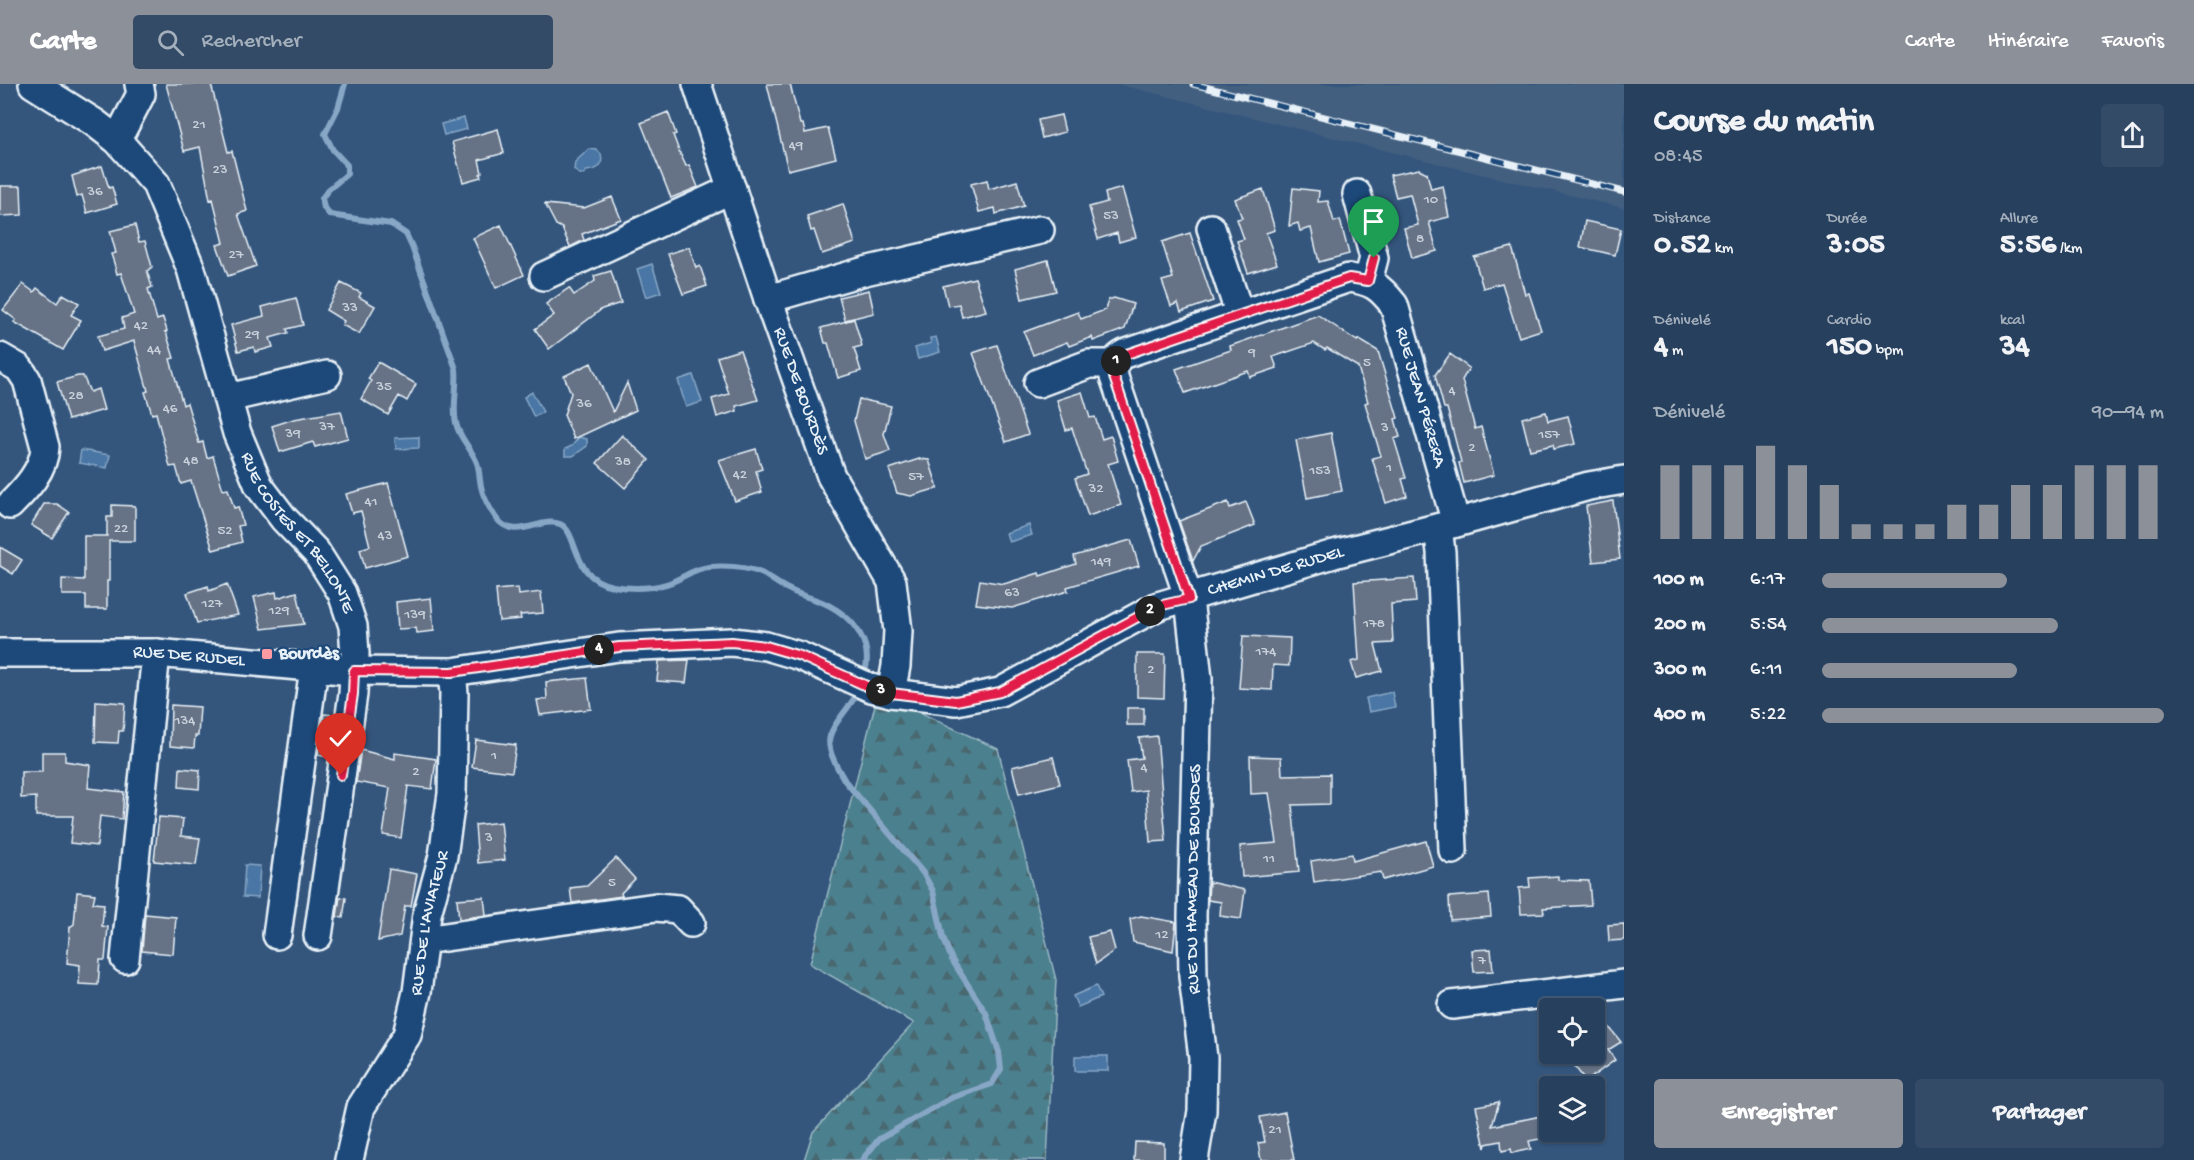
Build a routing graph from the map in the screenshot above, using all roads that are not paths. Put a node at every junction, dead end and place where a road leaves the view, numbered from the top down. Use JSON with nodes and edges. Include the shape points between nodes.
{"nodes":[{"id":1,"x":33,"y":84,"type":"edge"},
{"id":2,"x":139,"y":84,"type":"edge"},
{"id":3,"x":697,"y":84,"type":"edge"},
{"id":4,"x":117,"y":140,"type":"junction"},
{"id":5,"x":732,"y":189,"type":"junction"},
{"id":6,"x":1357,"y":194,"type":"dead end"},
{"id":7,"x":1210,"y":228,"type":"dead end"},
{"id":8,"x":1040,"y":230,"type":"dead end"},
{"id":9,"x":543,"y":276,"type":"dead end"},
{"id":10,"x":1368,"y":281,"type":"junction"},
{"id":11,"x":768,"y":298,"type":"junction"},
{"id":12,"x":1240,"y":315,"type":"junction"},
{"id":13,"x":0,"y":357,"type":"edge"},
{"id":14,"x":1114,"y":364,"type":"junction"},
{"id":15,"x":327,"y":375,"type":"dead end"},
{"id":16,"x":1038,"y":383,"type":"dead end"},
{"id":17,"x":228,"y":398,"type":"junction"},
{"id":18,"x":1624,"y":480,"type":"edge"},
{"id":19,"x":10,"y":505,"type":"dead end"},
{"id":20,"x":1447,"y":526,"type":"junction"},
{"id":21,"x":1189,"y":599,"type":"junction"},
{"id":22,"x":0,"y":652,"type":"edge"},
{"id":23,"x":156,"y":653,"type":"junction"},
{"id":24,"x":314,"y":668,"type":"junction"},
{"id":25,"x":354,"y":671,"type":"junction"},
{"id":26,"x":452,"y":672,"type":"junction"},
{"id":27,"x":870,"y":686,"type":"junction"},
{"id":28,"x":1452,"y":850,"type":"dead end"},
{"id":29,"x":691,"y":923,"type":"dead end"},
{"id":30,"x":277,"y":935,"type":"dead end"},
{"id":31,"x":318,"y":936,"type":"dead end"},
{"id":32,"x":424,"y":940,"type":"junction"},
{"id":33,"x":124,"y":959,"type":"dead end"},
{"id":34,"x":1624,"y":984,"type":"edge"},
{"id":35,"x":1452,"y":1005,"type":"dead end"},
{"id":36,"x":349,"y":1160,"type":"edge"},
{"id":37,"x":1194,"y":1160,"type":"edge"}],
"edges":[{"from":1,"to":4,"type":"street","name":"RUE COSTES ET BELLONTE"},
{"from":2,"to":4,"type":"street","via":[[141,94]]},
{"from":3,"to":5,"type":"street","name":"RUE DE BOURDÈS"},
{"from":4,"to":17,"type":"street","name":"RUE COSTES ET BELLONTE","via":[[156,184],[191,269]]},
{"from":5,"to":9,"type":"street"},
{"from":5,"to":11,"type":"street","name":"RUE DE BOURDÈS"},
{"from":6,"to":10,"type":"street","via":[[1374,258]]},
{"from":7,"to":12,"type":"street"},
{"from":8,"to":11,"type":"street"},
{"from":10,"to":12,"type":"street","via":[[1349,278]]},
{"from":10,"to":20,"type":"street","name":"RUE JEAN PÉRERA","via":[[1394,305]]},
{"from":11,"to":27,"type":"street","name":"RUE DE BOURDÈS","via":[[831,476],[892,582],[898,631],[896,666]]},
{"from":12,"to":14,"type":"street","via":[[1124,354]]},
{"from":13,"to":19,"type":"street","via":[[19,368],[27,380],[45,447],[45,458],[27,489]]},
{"from":14,"to":16,"type":"street","via":[[1089,364]]},
{"from":14,"to":21,"type":"street","via":[[1114,377]]},
{"from":15,"to":17,"type":"street"},
{"from":17,"to":25,"type":"street","name":"RUE COSTES ET BELLONTE","via":[[237,433],[259,486],[316,552],[342,593],[353,626]]},
{"from":18,"to":20,"type":"street","name":"CHEMIN DE RUDEL"},
{"from":20,"to":21,"type":"street","name":"CHEMIN DE RUDEL","via":[[1334,554]]},
{"from":20,"to":28,"type":"street","name":"RUE JEAN PÉRERA","via":[[1442,552]]},
{"from":21,"to":27,"type":"street","name":"CHEMIN DE RUDEL","via":[[1158,606],[1000,692],[956,701]]},
{"from":21,"to":37,"type":"street","name":"RUE DU HAMEAU DE BOURDES","via":[[1198,679],[1193,976],[1203,1059],[1202,1111]]},
{"from":22,"to":23,"type":"street","name":"RUE DE RUDEL"},
{"from":23,"to":24,"type":"street","name":"RUE DE RUDEL"},
{"from":23,"to":33,"type":"street"},
{"from":24,"to":25,"type":"street","name":"RUE DE RUDEL"},
{"from":24,"to":30,"type":"street"},
{"from":25,"to":26,"type":"street","name":"RUE DE RUDEL"},
{"from":25,"to":31,"type":"street","name":"RUE COSTES ET BELLONTE"},
{"from":26,"to":27,"type":"street","name":"RUE DE RUDEL","via":[[619,647],[732,642],[800,656]]},
{"from":26,"to":32,"type":"street","name":"RUE DE L'AVIATEUR","via":[[452,794]]},
{"from":29,"to":32,"type":"street","via":[[678,909],[656,907]]},
{"from":32,"to":36,"type":"street","name":"RUE DE L'AVIATEUR","via":[[407,1035],[361,1107]]},
{"from":34,"to":35,"type":"street"}]}
